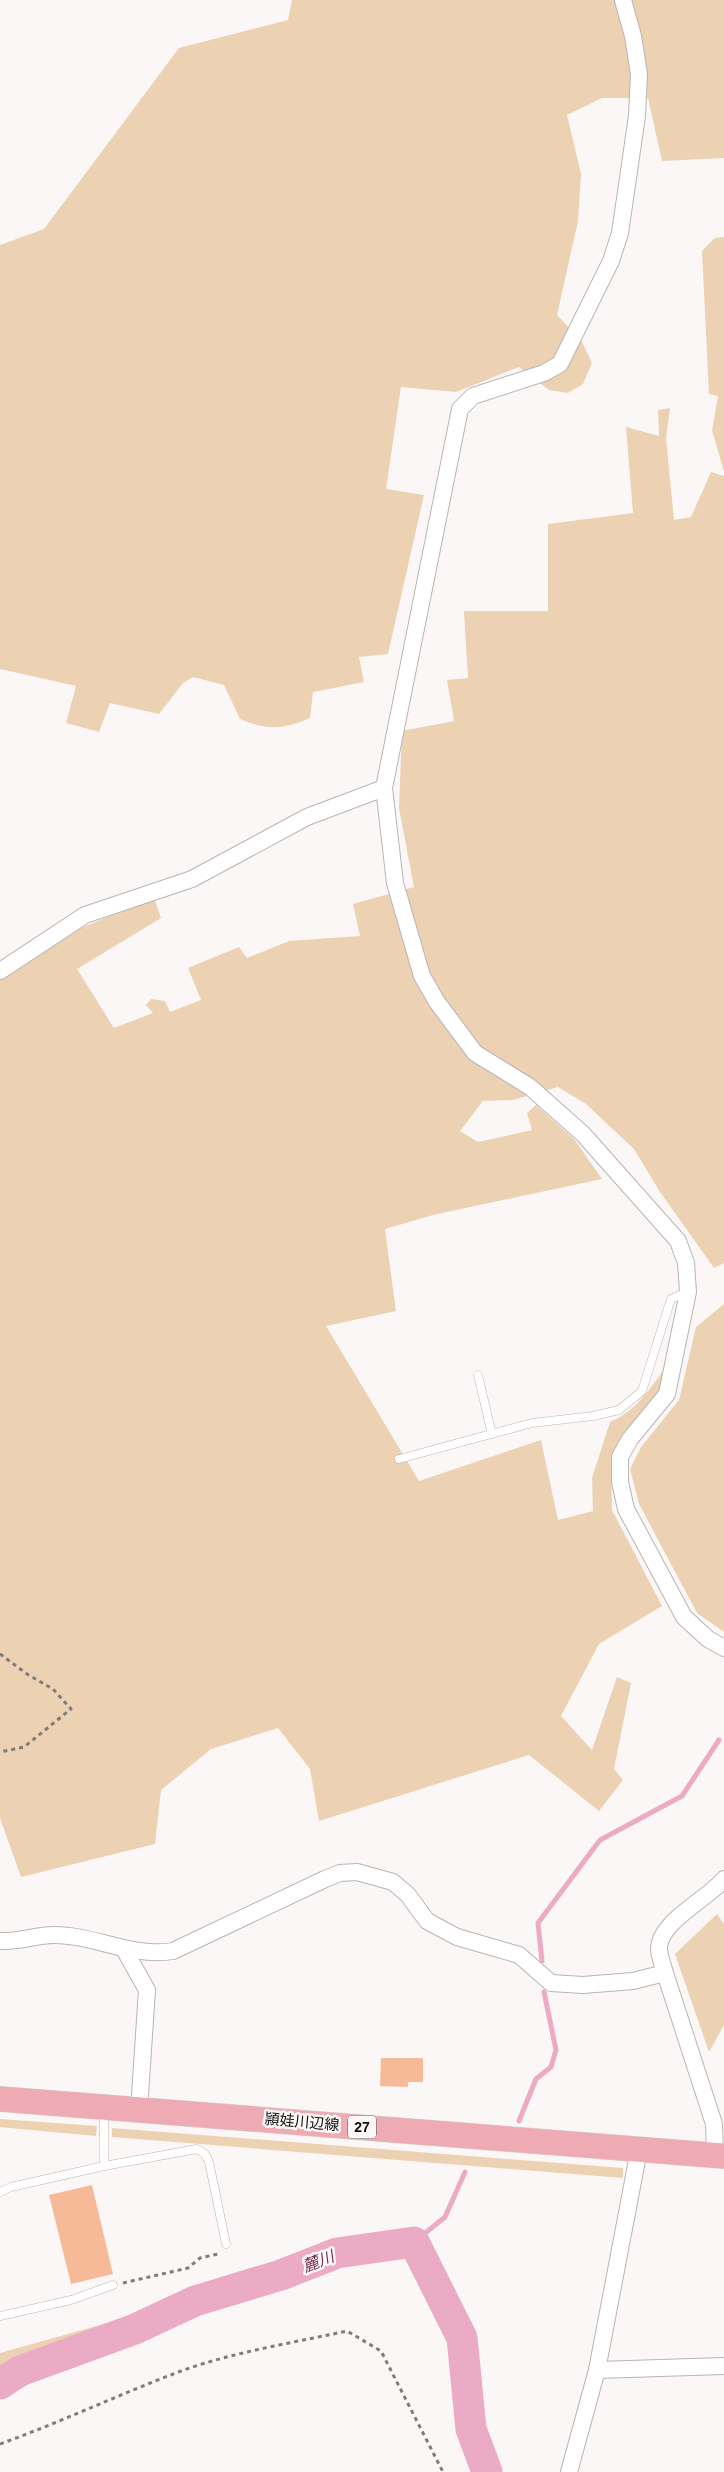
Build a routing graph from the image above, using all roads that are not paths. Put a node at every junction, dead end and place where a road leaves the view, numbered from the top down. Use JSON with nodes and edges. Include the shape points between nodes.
{"nodes":[{"id":1,"x":623,"y":0,"type":"edge"},
{"id":2,"x":384,"y":788,"type":"junction"},
{"id":3,"x":0,"y":972,"type":"edge"},
{"id":4,"x":688,"y":1292,"type":"junction"},
{"id":5,"x":478,"y":1375,"type":"dead end"},
{"id":6,"x":492,"y":1434,"type":"junction"},
{"id":7,"x":399,"y":1459,"type":"dead end"},
{"id":8,"x":724,"y":1648,"type":"edge"},
{"id":9,"x":724,"y":1879,"type":"edge"},
{"id":10,"x":0,"y":1941,"type":"edge"},
{"id":11,"x":124,"y":1949,"type":"junction"},
{"id":12,"x":664,"y":1973,"type":"junction"},
{"id":13,"x":0,"y":2099,"type":"edge"},
{"id":14,"x":104,"y":2108,"type":"junction"},
{"id":15,"x":139,"y":2110,"type":"junction"},
{"id":16,"x":639,"y":2150,"type":"junction"},
{"id":17,"x":719,"y":2155,"type":"edge"},
{"id":18,"x":104,"y":2166,"type":"junction"},
{"id":19,"x":0,"y":2192,"type":"edge"},
{"id":20,"x":226,"y":2244,"type":"road end"},
{"id":21,"x":112,"y":2285,"type":"road end"},
{"id":22,"x":0,"y":2316,"type":"edge"},
{"id":23,"x":724,"y":2366,"type":"edge"},
{"id":24,"x":597,"y":2370,"type":"junction"},
{"id":25,"x":569,"y":2472,"type":"edge"}],
"edges":[{"from":1,"to":2,"type":"street","via":[[639,74],[637,116],[620,233],[611,261],[560,364],[544,373],[473,396],[460,409]]},
{"from":2,"to":3,"type":"street","via":[[307,817],[192,879],[84,915]]},
{"from":2,"to":4,"type":"street","via":[[395,883],[422,976],[437,1002],[475,1053],[530,1088],[583,1134],[678,1241],[686,1263]]},
{"from":4,"to":6,"type":"lane","via":[[671,1299],[642,1391],[620,1410]]},
{"from":4,"to":8,"type":"street","via":[[667,1394],[630,1439],[620,1457],[620,1482],[626,1509],[684,1617],[708,1639]]},
{"from":5,"to":6,"type":"lane"},
{"from":6,"to":7,"type":"lane"},
{"from":9,"to":12,"type":"street","via":[[664,1933],[659,1948]]},
{"from":10,"to":11,"type":"street","via":[[54,1935],[88,1939]]},
{"from":11,"to":12,"type":"street","via":[[156,1954],[173,1951],[325,1878],[357,1872],[393,1882],[408,1895],[427,1921],[457,1937],[519,1955],[551,1984],[633,1981]]},
{"from":11,"to":15,"type":"street","via":[[146,1990]]},
{"from":12,"to":17,"type":"street","via":[[714,2124]]},
{"from":13,"to":14,"type":"main road","name":"頴娃川辺線","number":"27"},
{"from":14,"to":15,"type":"main road","name":"頴娃川辺線","number":"27"},
{"from":14,"to":18,"type":"lane"},
{"from":15,"to":16,"type":"main road","name":"頴娃川辺線","number":"27"},
{"from":16,"to":17,"type":"main road","name":"頴娃川辺線","number":"27"},
{"from":16,"to":24,"type":"street"},
{"from":18,"to":19,"type":"lane"},
{"from":18,"to":20,"type":"lane","via":[[188,2149],[202,2151],[208,2162]]},
{"from":21,"to":22,"type":"lane","via":[[71,2300]]},
{"from":23,"to":24,"type":"street"},
{"from":24,"to":25,"type":"street"}]}
